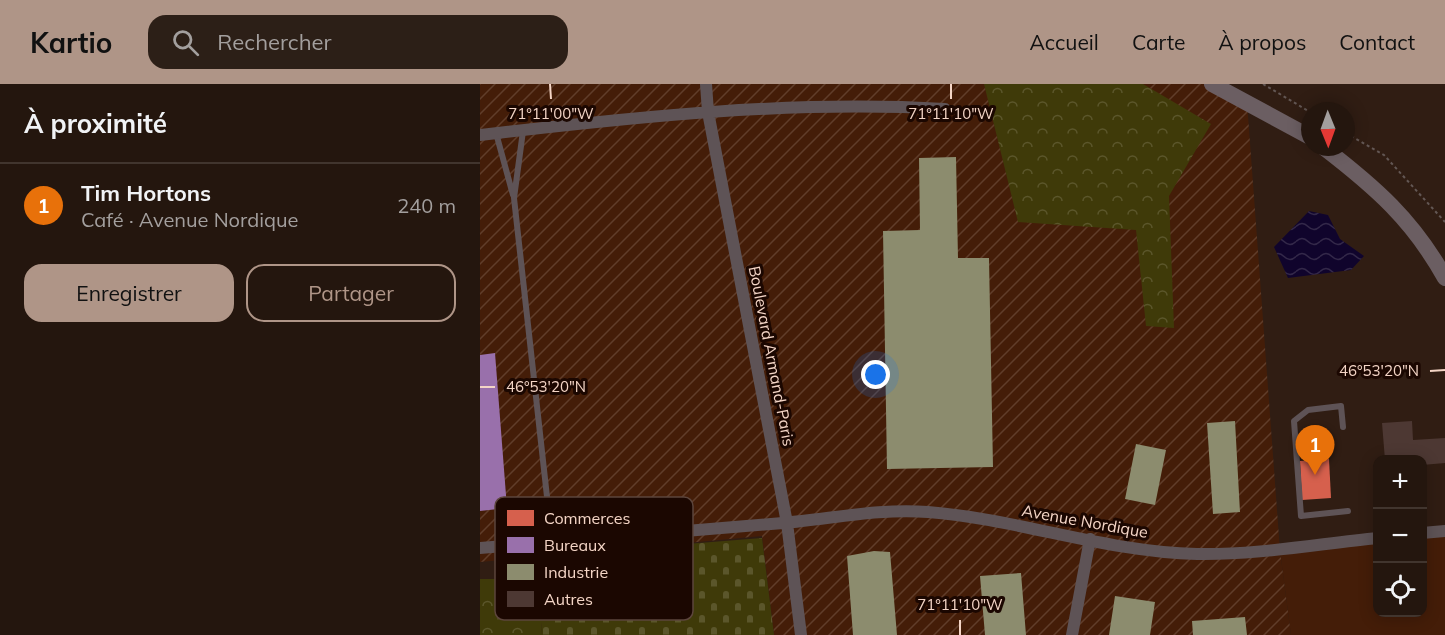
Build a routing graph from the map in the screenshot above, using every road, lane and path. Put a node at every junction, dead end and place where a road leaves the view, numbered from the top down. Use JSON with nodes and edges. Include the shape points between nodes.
{"nodes":[{"id":1,"x":706,"y":84,"type":"edge"},
{"id":2,"x":1212,"y":84,"type":"edge"},
{"id":3,"x":1263,"y":84,"type":"edge"},
{"id":4,"x":1301,"y":107,"type":"edge"},
{"id":5,"x":945,"y":108,"type":"dead end"},
{"id":6,"x":708,"y":112,"type":"junction"},
{"id":7,"x":523,"y":131,"type":"junction"},
{"id":8,"x":1301,"y":132,"type":"edge"},
{"id":9,"x":496,"y":133,"type":"junction"},
{"id":10,"x":480,"y":135,"type":"edge"},
{"id":11,"x":1355,"y":138,"type":"edge"},
{"id":12,"x":1335,"y":156,"type":"edge"},
{"id":13,"x":514,"y":198,"type":"junction"},
{"id":14,"x":1445,"y":222,"type":"edge"},
{"id":15,"x":1445,"y":278,"type":"edge"},
{"id":16,"x":1343,"y":428,"type":"dead end"},
{"id":17,"x":547,"y":497,"type":"edge"},
{"id":18,"x":1348,"y":511,"type":"dead end"},
{"id":19,"x":787,"y":523,"type":"junction"},
{"id":20,"x":693,"y":531,"type":"edge"},
{"id":21,"x":1445,"y":531,"type":"edge"},
{"id":22,"x":1427,"y":533,"type":"edge"},
{"id":23,"x":1373,"y":538,"type":"edge"},
{"id":24,"x":1090,"y":539,"type":"junction"},
{"id":25,"x":495,"y":547,"type":"edge"},
{"id":26,"x":480,"y":548,"type":"edge"},
{"id":27,"x":801,"y":635,"type":"edge"},
{"id":28,"x":1072,"y":635,"type":"edge"}],
"edges":[{"from":1,"to":6,"type":"street","name":"Boulevard Armand-Paris"},
{"from":2,"to":8,"type":"street"},
{"from":3,"to":4,"type":"path"},
{"from":5,"to":6,"type":"street","via":[[827,106]]},
{"from":6,"to":7,"type":"street"},
{"from":6,"to":19,"type":"street","name":"Boulevard Armand-Paris"},
{"from":7,"to":9,"type":"street"},
{"from":7,"to":13,"type":"lane"},
{"from":9,"to":10,"type":"street"},
{"from":9,"to":13,"type":"lane"},
{"from":11,"to":14,"type":"path","via":[[1384,156]]},
{"from":12,"to":15,"type":"street","via":[[1377,189],[1428,248]]},
{"from":13,"to":17,"type":"lane"},
{"from":16,"to":18,"type":"lane","via":[[1341,406],[1308,410],[1294,421],[1301,516]]},
{"from":19,"to":20,"type":"street","name":"Avenue Nordique"},
{"from":19,"to":24,"type":"street","name":"Avenue Nordique","via":[[888,511],[928,512]]},
{"from":19,"to":27,"type":"street","name":"Boulevard Armand-Paris"},
{"from":21,"to":22,"type":"street"},
{"from":23,"to":24,"type":"street","name":"Avenue Nordique","via":[[1294,546],[1280,551],[1197,554]]},
{"from":24,"to":28,"type":"street"},
{"from":25,"to":26,"type":"street","name":"Avenue Nordique"}]}
